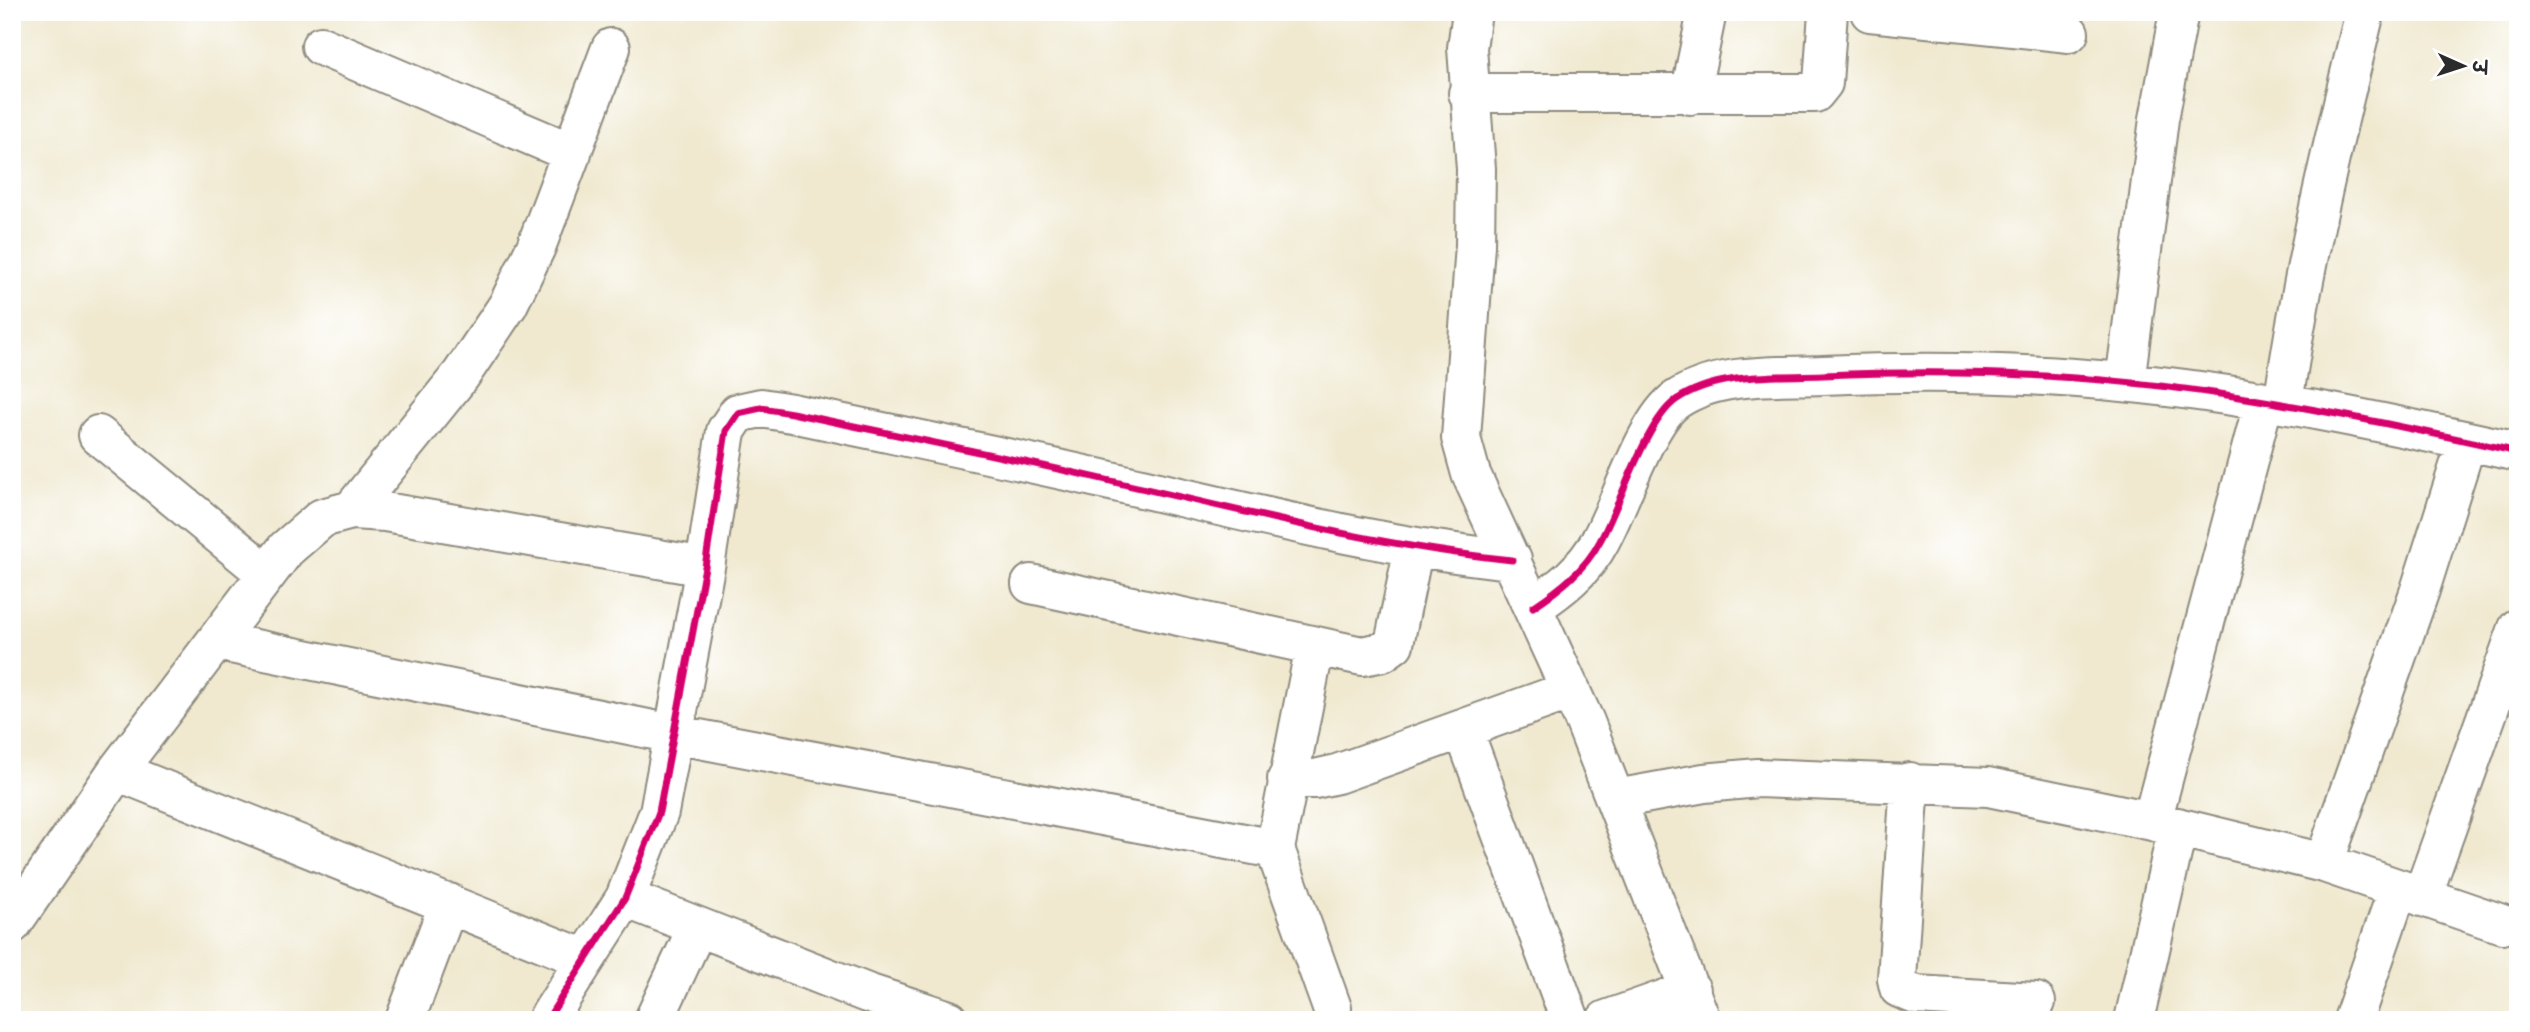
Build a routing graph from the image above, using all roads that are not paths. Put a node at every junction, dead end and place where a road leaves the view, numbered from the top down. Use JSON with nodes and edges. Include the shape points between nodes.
{"nodes":[{"id":1,"x":1472,"y":12,"type":"edge"},
{"id":2,"x":1707,"y":12,"type":"edge"},
{"id":3,"x":1828,"y":12,"type":"edge"},
{"id":4,"x":1870,"y":12,"type":"edge"},
{"id":5,"x":2179,"y":12,"type":"edge"},
{"id":6,"x":2365,"y":12,"type":"edge"},
{"id":7,"x":2069,"y":33,"type":"dead end"},
{"id":8,"x":321,"y":46,"type":"dead end"},
{"id":9,"x":611,"y":48,"type":"dead end"},
{"id":10,"x":1468,"y":93,"type":"junction"},
{"id":11,"x":1690,"y":95,"type":"junction"},
{"id":12,"x":572,"y":153,"type":"junction"},
{"id":13,"x":2124,"y":382,"type":"junction"},
{"id":14,"x":2274,"y":403,"type":"junction"},
{"id":15,"x":97,"y":435,"type":"dead end"},
{"id":16,"x":2467,"y":441,"type":"junction"},
{"id":17,"x":2518,"y":452,"type":"edge"},
{"id":18,"x":352,"y":510,"type":"junction"},
{"id":19,"x":1414,"y":547,"type":"junction"},
{"id":20,"x":1512,"y":560,"type":"junction"},
{"id":21,"x":705,"y":567,"type":"junction"},
{"id":22,"x":267,"y":574,"type":"junction"},
{"id":23,"x":1031,"y":584,"type":"dead end"},
{"id":24,"x":1533,"y":607,"type":"junction"},
{"id":25,"x":2518,"y":628,"type":"edge"},
{"id":26,"x":216,"y":641,"type":"junction"},
{"id":27,"x":1315,"y":646,"type":"junction"},
{"id":28,"x":1572,"y":690,"type":"junction"},
{"id":29,"x":1463,"y":729,"type":"junction"},
{"id":30,"x":673,"y":734,"type":"junction"},
{"id":31,"x":117,"y":771,"type":"junction"},
{"id":32,"x":1287,"y":779,"type":"junction"},
{"id":33,"x":1910,"y":782,"type":"junction"},
{"id":34,"x":1616,"y":799,"type":"junction"},
{"id":35,"x":2165,"y":824,"type":"junction"},
{"id":36,"x":1275,"y":849,"type":"junction"},
{"id":37,"x":2323,"y":863,"type":"junction"},
{"id":38,"x":2410,"y":893,"type":"junction"},
{"id":39,"x":625,"y":898,"type":"junction"},
{"id":40,"x":449,"y":903,"type":"junction"},
{"id":41,"x":12,"y":923,"type":"edge"},
{"id":42,"x":2502,"y":924,"type":"dead end"},
{"id":43,"x":697,"y":928,"type":"junction"},
{"id":44,"x":585,"y":959,"type":"junction"},
{"id":45,"x":2036,"y":1002,"type":"dead end"},
{"id":46,"x":1696,"y":1005,"type":"edge"},
{"id":47,"x":1332,"y":1008,"type":"dead end"},
{"id":48,"x":1946,"y":1008,"type":"edge"},
{"id":49,"x":405,"y":1020,"type":"edge"},
{"id":50,"x":547,"y":1020,"type":"edge"},
{"id":51,"x":654,"y":1020,"type":"edge"},
{"id":52,"x":949,"y":1020,"type":"edge"},
{"id":53,"x":1570,"y":1020,"type":"edge"},
{"id":54,"x":1606,"y":1020,"type":"edge"},
{"id":55,"x":2134,"y":1020,"type":"edge"},
{"id":56,"x":2353,"y":1020,"type":"edge"}],
"edges":[{"from":1,"to":10,"type":"street"},
{"from":2,"to":11,"type":"street"},
{"from":3,"to":11,"type":"street","via":[[1823,83],[1815,93]]},
{"from":4,"to":7,"type":"street"},
{"from":5,"to":13,"type":"street","via":[[2159,119]]},
{"from":6,"to":14,"type":"street"},
{"from":8,"to":12,"type":"street"},
{"from":9,"to":12,"type":"street"},
{"from":10,"to":11,"type":"street"},
{"from":10,"to":20,"type":"street","via":[[1476,169],[1475,245],[1461,438],[1471,474]]},
{"from":12,"to":18,"type":"street","via":[[508,305],[461,374]]},
{"from":13,"to":14,"type":"street"},
{"from":13,"to":24,"type":"street","via":[[1897,372],[1705,385],[1674,401],[1658,422],[1599,543],[1562,588]]},
{"from":14,"to":16,"type":"street"},
{"from":14,"to":35,"type":"street"},
{"from":15,"to":22,"type":"street"},
{"from":16,"to":17,"type":"street"},
{"from":16,"to":37,"type":"street","via":[[2420,590]]},
{"from":18,"to":21,"type":"street"},
{"from":18,"to":22,"type":"street","via":[[322,518],[286,549]]},
{"from":19,"to":20,"type":"street"},
{"from":19,"to":21,"type":"street","via":[[761,408],[738,413],[726,430]]},
{"from":19,"to":27,"type":"street","via":[[1394,644],[1363,656]]},
{"from":20,"to":24,"type":"street"},
{"from":21,"to":30,"type":"street"},
{"from":22,"to":26,"type":"street"},
{"from":23,"to":27,"type":"street"},
{"from":24,"to":28,"type":"street"},
{"from":25,"to":38,"type":"street"},
{"from":26,"to":30,"type":"street"},
{"from":26,"to":31,"type":"street"},
{"from":27,"to":32,"type":"street"},
{"from":28,"to":29,"type":"street"},
{"from":28,"to":34,"type":"street"},
{"from":29,"to":32,"type":"street","via":[[1337,774]]},
{"from":29,"to":53,"type":"street"},
{"from":30,"to":36,"type":"street"},
{"from":30,"to":39,"type":"street","via":[[659,812]]},
{"from":31,"to":40,"type":"street"},
{"from":31,"to":41,"type":"street"},
{"from":32,"to":36,"type":"street"},
{"from":33,"to":34,"type":"street","via":[[1758,778]]},
{"from":33,"to":35,"type":"street","via":[[1988,787]]},
{"from":33,"to":48,"type":"street","via":[[1897,979],[1905,993]]},
{"from":34,"to":46,"type":"street"},
{"from":35,"to":37,"type":"street"},
{"from":35,"to":55,"type":"street"},
{"from":36,"to":47,"type":"street"},
{"from":37,"to":38,"type":"street"},
{"from":38,"to":42,"type":"street"},
{"from":38,"to":56,"type":"street"},
{"from":39,"to":43,"type":"street"},
{"from":39,"to":44,"type":"street"},
{"from":40,"to":44,"type":"street"},
{"from":40,"to":49,"type":"street"},
{"from":43,"to":51,"type":"street"},
{"from":43,"to":52,"type":"street"},
{"from":44,"to":50,"type":"street"},
{"from":45,"to":48,"type":"street"},
{"from":46,"to":54,"type":"street"}]}
